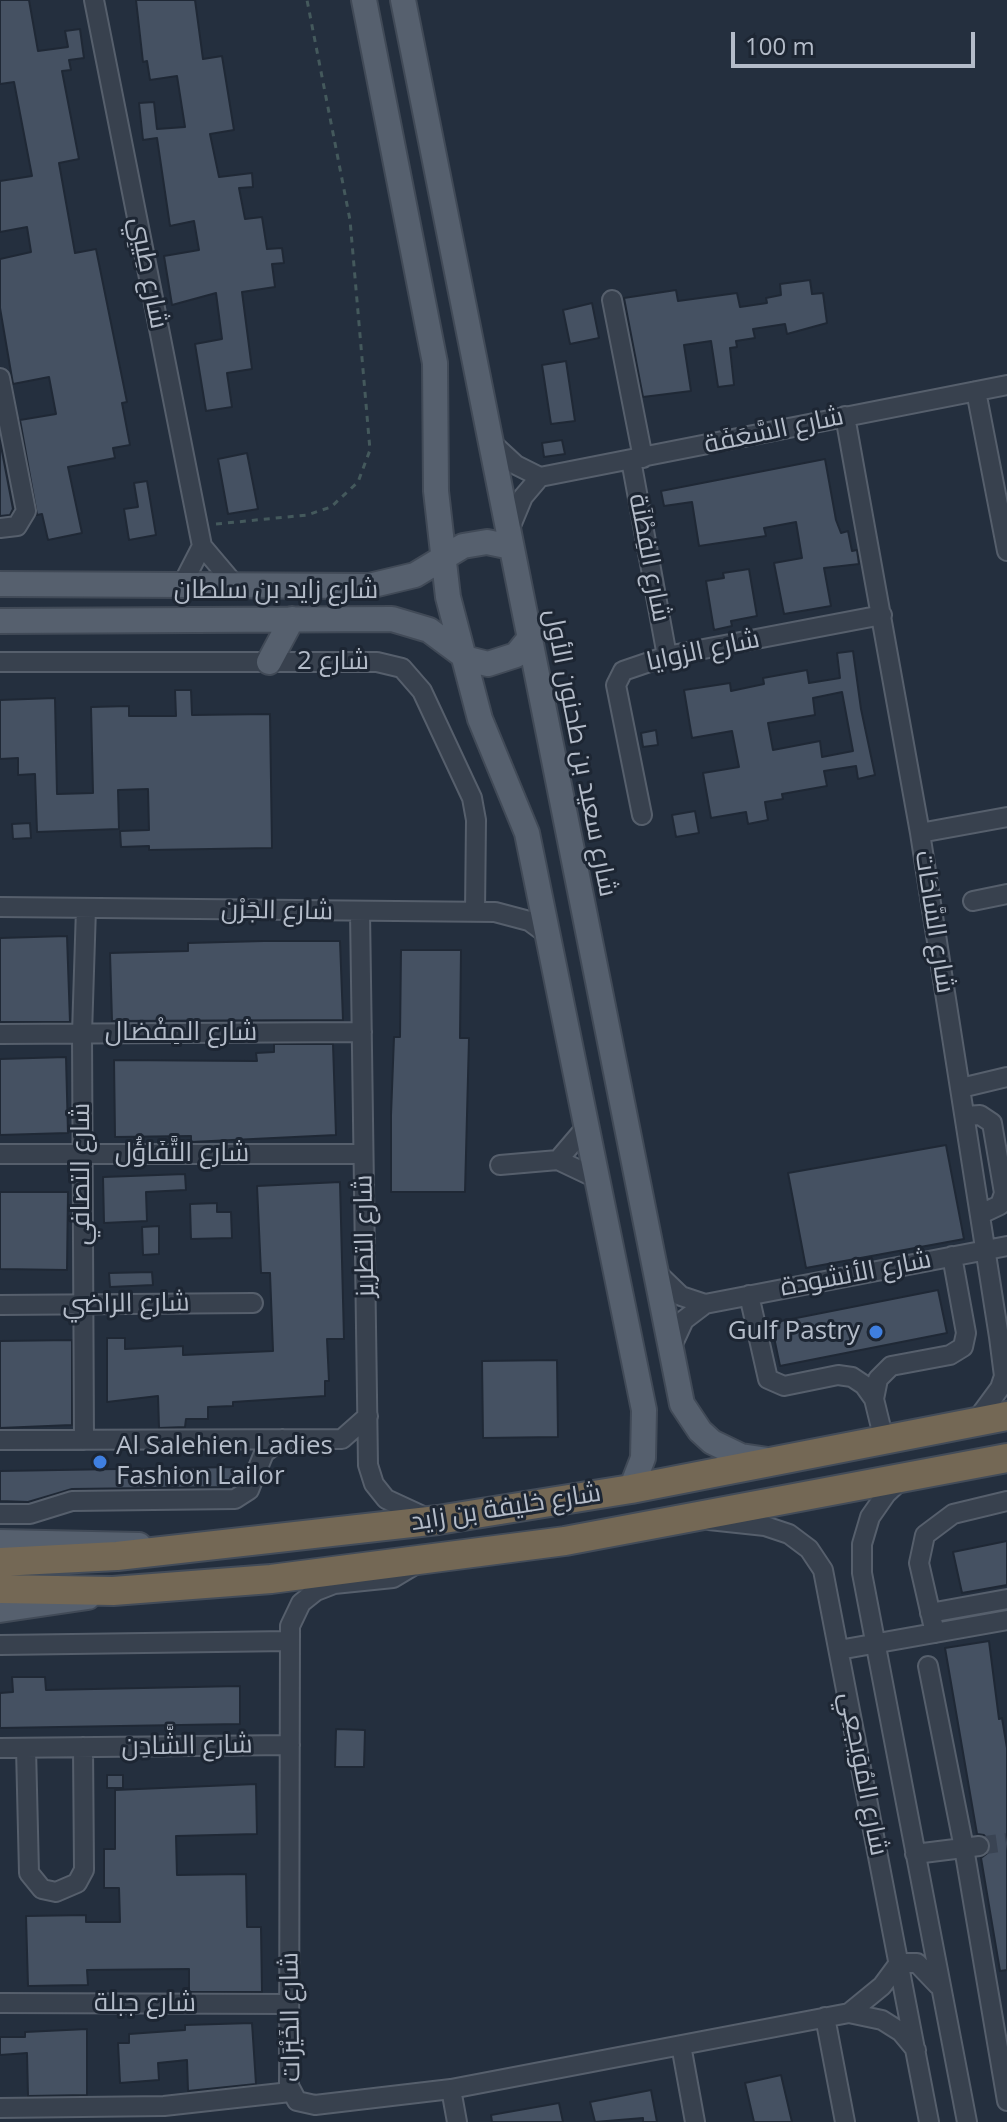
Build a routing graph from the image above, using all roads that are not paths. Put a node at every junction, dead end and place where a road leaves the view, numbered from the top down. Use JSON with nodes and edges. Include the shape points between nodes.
{"nodes":[{"id":1,"x":94,"y":0,"type":"edge"},
{"id":2,"x":364,"y":0,"type":"edge"},
{"id":3,"x":403,"y":0,"type":"edge"},
{"id":4,"x":612,"y":300,"type":"dead end"},
{"id":5,"x":0,"y":378,"type":"edge"},
{"id":6,"x":1007,"y":385,"type":"edge"},
{"id":7,"x":976,"y":391,"type":"junction"},
{"id":8,"x":845,"y":416,"type":"junction"},
{"id":9,"x":488,"y":439,"type":"junction"},
{"id":10,"x":637,"y":459,"type":"junction"},
{"id":11,"x":540,"y":477,"type":"junction"},
{"id":12,"x":0,"y":528,"type":"edge"},
{"id":13,"x":200,"y":540,"type":"junction"},
{"id":14,"x":510,"y":540,"type":"junction"},
{"id":15,"x":1007,"y":551,"type":"edge"},
{"id":16,"x":441,"y":558,"type":"junction"},
{"id":17,"x":0,"y":584,"type":"edge"},
{"id":18,"x":182,"y":585,"type":"junction"},
{"id":19,"x":235,"y":585,"type":"junction"},
{"id":20,"x":882,"y":615,"type":"junction"},
{"id":21,"x":292,"y":619,"type":"junction"},
{"id":22,"x":0,"y":621,"type":"edge"},
{"id":23,"x":529,"y":639,"type":"junction"},
{"id":24,"x":460,"y":653,"type":"junction"},
{"id":25,"x":667,"y":656,"type":"junction"},
{"id":26,"x":0,"y":662,"type":"edge"},
{"id":27,"x":269,"y":662,"type":"junction"},
{"id":28,"x":642,"y":815,"type":"dead end"},
{"id":29,"x":1007,"y":817,"type":"edge"},
{"id":30,"x":920,"y":833,"type":"junction"},
{"id":31,"x":1007,"y":894,"type":"edge"},
{"id":32,"x":973,"y":901,"type":"dead end"},
{"id":33,"x":0,"y":907,"type":"edge"},
{"id":34,"x":86,"y":908,"type":"junction"},
{"id":35,"x":360,"y":912,"type":"junction"},
{"id":36,"x":475,"y":912,"type":"junction"},
{"id":37,"x":548,"y":935,"type":"junction"},
{"id":38,"x":362,"y":1032,"type":"junction"},
{"id":39,"x":0,"y":1034,"type":"edge"},
{"id":40,"x":82,"y":1034,"type":"junction"},
{"id":41,"x":1007,"y":1077,"type":"edge"},
{"id":42,"x":961,"y":1088,"type":"junction"},
{"id":43,"x":966,"y":1116,"type":"junction"},
{"id":44,"x":587,"y":1126,"type":"junction"},
{"id":45,"x":0,"y":1154,"type":"edge"},
{"id":46,"x":82,"y":1154,"type":"junction"},
{"id":47,"x":363,"y":1154,"type":"junction"},
{"id":48,"x":558,"y":1160,"type":"junction"},
{"id":49,"x":500,"y":1165,"type":"dead end"},
{"id":50,"x":598,"y":1179,"type":"junction"},
{"id":51,"x":981,"y":1214,"type":"junction"},
{"id":52,"x":1007,"y":1246,"type":"edge"},
{"id":53,"x":987,"y":1250,"type":"junction"},
{"id":54,"x":952,"y":1256,"type":"junction"},
{"id":55,"x":653,"y":1268,"type":"junction"},
{"id":56,"x":749,"y":1295,"type":"junction"},
{"id":57,"x":253,"y":1303,"type":"dead end"},
{"id":58,"x":83,"y":1304,"type":"junction"},
{"id":59,"x":705,"y":1304,"type":"junction"},
{"id":60,"x":0,"y":1305,"type":"edge"},
{"id":61,"x":670,"y":1356,"type":"junction"},
{"id":62,"x":1005,"y":1376,"type":"edge"},
{"id":63,"x":874,"y":1399,"type":"junction"},
{"id":64,"x":368,"y":1416,"type":"junction"},
{"id":65,"x":1007,"y":1416,"type":"edge"},
{"id":66,"x":975,"y":1422,"type":"junction"},
{"id":67,"x":231,"y":1439,"type":"junction"},
{"id":68,"x":282,"y":1439,"type":"junction"},
{"id":69,"x":342,"y":1439,"type":"junction"},
{"id":70,"x":0,"y":1440,"type":"edge"},
{"id":71,"x":84,"y":1440,"type":"junction"},
{"id":72,"x":884,"y":1440,"type":"junction"},
{"id":73,"x":1007,"y":1458,"type":"edge"},
{"id":74,"x":774,"y":1460,"type":"junction"},
{"id":75,"x":368,"y":1465,"type":"junction"},
{"id":76,"x":258,"y":1467,"type":"junction"},
{"id":77,"x":904,"y":1477,"type":"junction"},
{"id":78,"x":631,"y":1489,"type":"junction"},
{"id":79,"x":1007,"y":1501,"type":"edge"},
{"id":80,"x":0,"y":1514,"type":"edge"},
{"id":81,"x":695,"y":1517,"type":"junction"},
{"id":82,"x":438,"y":1520,"type":"junction"},
{"id":83,"x":0,"y":1542,"type":"edge"},
{"id":84,"x":169,"y":1550,"type":"junction"},
{"id":85,"x":421,"y":1557,"type":"junction"},
{"id":86,"x":0,"y":1562,"type":"edge"},
{"id":87,"x":0,"y":1589,"type":"edge"},
{"id":88,"x":113,"y":1591,"type":"junction"},
{"id":89,"x":1007,"y":1599,"type":"edge"},
{"id":90,"x":0,"y":1610,"type":"edge"},
{"id":91,"x":930,"y":1613,"type":"junction"},
{"id":92,"x":1007,"y":1620,"type":"edge"},
{"id":93,"x":935,"y":1633,"type":"junction"},
{"id":94,"x":289,"y":1641,"type":"junction"},
{"id":95,"x":875,"y":1644,"type":"junction"},
{"id":96,"x":0,"y":1645,"type":"edge"},
{"id":97,"x":839,"y":1650,"type":"junction"},
{"id":98,"x":928,"y":1666,"type":"dead end"},
{"id":99,"x":290,"y":1745,"type":"junction"},
{"id":100,"x":83,"y":1747,"type":"junction"},
{"id":101,"x":0,"y":1748,"type":"edge"},
{"id":102,"x":26,"y":1748,"type":"junction"},
{"id":103,"x":972,"y":1847,"type":"junction"},
{"id":104,"x":915,"y":1854,"type":"junction"},
{"id":105,"x":899,"y":1963,"type":"junction"},
{"id":106,"x":941,"y":1990,"type":"junction"},
{"id":107,"x":0,"y":2003,"type":"edge"},
{"id":108,"x":289,"y":2004,"type":"junction"},
{"id":109,"x":849,"y":2013,"type":"junction"},
{"id":110,"x":825,"y":2017,"type":"junction"},
{"id":111,"x":681,"y":2045,"type":"junction"},
{"id":112,"x":916,"y":2050,"type":"junction"},
{"id":113,"x":451,"y":2089,"type":"junction"},
{"id":114,"x":290,"y":2092,"type":"junction"},
{"id":115,"x":1007,"y":2101,"type":"edge"},
{"id":116,"x":0,"y":2108,"type":"edge"},
{"id":117,"x":457,"y":2122,"type":"edge"},
{"id":118,"x":695,"y":2122,"type":"edge"},
{"id":119,"x":845,"y":2122,"type":"edge"},
{"id":120,"x":929,"y":2122,"type":"edge"},
{"id":121,"x":967,"y":2122,"type":"edge"}],
"edges":[{"from":1,"to":13,"type":"street","name":"شارع طِيبِي"},
{"from":2,"to":16,"type":"main road","via":[[435,363]]},
{"from":3,"to":9,"type":"main road","name":"شارع سعيد بن طحنون الأول"},
{"from":4,"to":10,"type":"street","name":"شارع الفِطْنَة"},
{"from":5,"to":12,"type":"street","via":[[26,511],[17,526]]},
{"from":6,"to":7,"type":"street","name":"شارع السَّعَفَة"},
{"from":7,"to":8,"type":"street","name":"شارع السَّعَفَة"},
{"from":7,"to":15,"type":"street"},
{"from":8,"to":10,"type":"street","name":"شارع السَّعَفَة"},
{"from":8,"to":20,"type":"street","name":"شارع السَّاحَات"},
{"from":9,"to":11,"type":"street","via":[[506,458]]},
{"from":9,"to":14,"type":"main road","name":"شارع سعيد بن طحنون الأول"},
{"from":10,"to":11,"type":"street","name":"شارع السَّعَفَة"},
{"from":10,"to":25,"type":"street","name":"شارع الفِطْنَة"},
{"from":11,"to":14,"type":"street","via":[[516,508]]},
{"from":13,"to":18,"type":"street"},
{"from":13,"to":19,"type":"street","name":"شارع طِيبِي"},
{"from":14,"to":16,"type":"main road","name":"شارع زايد بن سلطان","via":[[475,543]]},
{"from":14,"to":23,"type":"main road","name":"شارع سعيد بن طحنون الأول"},
{"from":16,"to":19,"type":"main road","name":"شارع زايد بن سلطان","via":[[415,575],[384,584]]},
{"from":16,"to":24,"type":"main road"},
{"from":17,"to":18,"type":"main road","name":"شارع زايد بن سلطان"},
{"from":18,"to":19,"type":"main road","name":"شارع زايد بن سلطان"},
{"from":20,"to":25,"type":"street","name":"شارع الزوايا"},
{"from":20,"to":30,"type":"street","name":"شارع السَّاحَات"},
{"from":21,"to":22,"type":"main road","name":"شارع زايد بن سلطان"},
{"from":21,"to":24,"type":"main road","name":"شارع زايد بن سلطان","via":[[405,621]]},
{"from":21,"to":27,"type":"main road"},
{"from":23,"to":24,"type":"main road","name":"شارع زايد بن سلطان","via":[[516,655],[498,664],[478,663]]},
{"from":23,"to":55,"type":"main road","name":"شارع سعيد بن طحنون الأول"},
{"from":24,"to":37,"type":"main road","via":[[480,719],[527,833]]},
{"from":25,"to":28,"type":"street","name":"شارع الزوايا","via":[[631,666],[616,685]]},
{"from":26,"to":27,"type":"street","name":"شارع 2"},
{"from":27,"to":36,"type":"street","name":"شارع 2","via":[[386,662],[417,682],[475,809]]},
{"from":29,"to":30,"type":"street"},
{"from":30,"to":42,"type":"street","name":"شارع السَّاحَات"},
{"from":31,"to":32,"type":"street"},
{"from":33,"to":34,"type":"street","name":"شارع الجَرْن"},
{"from":34,"to":35,"type":"street","name":"شارع الجَرْن"},
{"from":34,"to":40,"type":"street","name":"شارع التصافي"},
{"from":35,"to":36,"type":"street","name":"شارع الجَرْن"},
{"from":35,"to":38,"type":"street","name":"شارع التطريز"},
{"from":36,"to":37,"type":"street","name":"شارع الجَرْن","via":[[518,917]]},
{"from":37,"to":44,"type":"main road"},
{"from":38,"to":40,"type":"street","name":"شارع المِفْضال"},
{"from":38,"to":47,"type":"street","name":"شارع التطريز"},
{"from":39,"to":40,"type":"street","name":"شارع المِفْضال"},
{"from":40,"to":46,"type":"street","name":"شارع التصافي"},
{"from":41,"to":42,"type":"street"},
{"from":42,"to":43,"type":"street","name":"شارع السَّاحَات"},
{"from":43,"to":51,"type":"street","name":"شارع السَّاحَات"},
{"from":43,"to":51,"type":"street","via":[[985,1116],[992,1123],[1002,1180],[1003,1202]]},
{"from":44,"to":48,"type":"street"},
{"from":44,"to":50,"type":"main road"},
{"from":45,"to":46,"type":"street","name":"شارع التَّفَاؤُل"},
{"from":46,"to":47,"type":"street","name":"شارع التَّفَاؤُل"},
{"from":46,"to":58,"type":"street","name":"شارع التصافي"},
{"from":47,"to":64,"type":"street","name":"شارع التطريز"},
{"from":48,"to":49,"type":"street"},
{"from":48,"to":50,"type":"street"},
{"from":50,"to":78,"type":"main road","via":[[646,1426],[643,1458]]},
{"from":51,"to":53,"type":"street","name":"شارع السَّاحَات"},
{"from":52,"to":53,"type":"street","name":"شارع الأنشودة"},
{"from":53,"to":54,"type":"street","name":"شارع الأنشودة"},
{"from":53,"to":62,"type":"street","name":"شارع السَّاحَات"},
{"from":54,"to":56,"type":"street","name":"شارع الأنشودة"},
{"from":54,"to":63,"type":"street","via":[[966,1333],[963,1347],[950,1355],[891,1366],[878,1379]]},
{"from":55,"to":59,"type":"street","via":[[681,1296]]},
{"from":55,"to":61,"type":"main road","name":"شارع سعيد بن طحنون الأول"},
{"from":56,"to":59,"type":"street","name":"شارع الأنشودة"},
{"from":56,"to":63,"type":"street","via":[[768,1379],[784,1386],[845,1375],[864,1385]]},
{"from":57,"to":58,"type":"street","name":"شارع الراضي"},
{"from":58,"to":60,"type":"street","name":"شارع الراضي"},
{"from":58,"to":71,"type":"street","name":"شارع التصافي"},
{"from":59,"to":61,"type":"street","via":[[677,1331]]},
{"from":61,"to":74,"type":"main road","name":"شارع سعيد بن طحنون الأول","via":[[682,1404],[700,1431],[741,1456]]},
{"from":62,"to":66,"type":"street","name":"شارع السَّاحَات"},
{"from":63,"to":72,"type":"street"},
{"from":64,"to":69,"type":"street"},
{"from":64,"to":75,"type":"street","name":"شارع التطريز"},
{"from":65,"to":66,"type":"highway","name":"شارع خليفة بن زايد"},
{"from":66,"to":72,"type":"highway","name":"شارع خليفة بن زايد"},
{"from":67,"to":68,"type":"street"},
{"from":67,"to":71,"type":"street"},
{"from":67,"to":76,"type":"street","via":[[248,1449]]},
{"from":68,"to":69,"type":"street"},
{"from":68,"to":76,"type":"street","via":[[264,1453]]},
{"from":69,"to":75,"type":"street"},
{"from":70,"to":71,"type":"street"},
{"from":72,"to":74,"type":"highway","name":"شارع خليفة بن زايد"},
{"from":73,"to":77,"type":"highway","name":"شارع خليفة بن زايد"},
{"from":74,"to":78,"type":"highway","name":"شارع خليفة بن زايد"},
{"from":75,"to":82,"type":"street","name":"شارع التطريز","via":[[386,1499]]},
{"from":76,"to":80,"type":"street","via":[[249,1490],[226,1501],[72,1501],[30,1514]]},
{"from":77,"to":81,"type":"highway","name":"شارع خليفة بن زايد"},
{"from":77,"to":95,"type":"street","name":"شارع المُوَيجعِي","via":[[877,1505],[862,1544]]},
{"from":78,"to":82,"type":"highway","name":"شارع خليفة بن زايد"},
{"from":79,"to":91,"type":"street","via":[[953,1514],[925,1535],[919,1563]]},
{"from":81,"to":85,"type":"highway","name":"شارع خليفة بن زايد","via":[[565,1541]]},
{"from":81,"to":97,"type":"street","name":"شارع المُوَيجعِي","via":[[778,1529],[809,1549],[827,1582]]},
{"from":82,"to":84,"type":"highway","name":"شارع خليفة بن زايد"},
{"from":83,"to":84,"type":"main road","via":[[114,1542]]},
{"from":84,"to":86,"type":"highway","name":"شارع خليفة بن زايد"},
{"from":85,"to":88,"type":"highway","name":"شارع خليفة بن زايد","via":[[271,1579]]},
{"from":85,"to":94,"type":"street","name":"شارع الخَيْرَات","via":[[393,1578],[316,1591],[295,1611]]},
{"from":87,"to":88,"type":"highway","name":"شارع خليفة بن زايد"},
{"from":88,"to":90,"type":"main road"},
{"from":89,"to":91,"type":"street"},
{"from":91,"to":93,"type":"street"},
{"from":92,"to":93,"type":"street"},
{"from":93,"to":95,"type":"street"},
{"from":94,"to":96,"type":"street"},
{"from":94,"to":99,"type":"street","name":"شارع الخَيْرَات"},
{"from":95,"to":97,"type":"street"},
{"from":95,"to":104,"type":"street","name":"شارع المُوَيجعِي"},
{"from":97,"to":105,"type":"street","name":"شارع المُوَيجعِي"},
{"from":98,"to":103,"type":"street"},
{"from":99,"to":100,"type":"street","name":"شارع الشَّادِن"},
{"from":99,"to":108,"type":"street","name":"شارع الخَيْرَات"},
{"from":100,"to":102,"type":"street","name":"شارع الشَّادِن"},
{"from":100,"to":102,"type":"street","name":"شارع الشَّادِن","via":[[84,1870],[71,1888],[56,1892],[37,1884],[28,1866]]},
{"from":101,"to":102,"type":"street","name":"شارع الشَّادِن"},
{"from":103,"to":104,"type":"street"},
{"from":103,"to":115,"type":"street"},
{"from":104,"to":106,"type":"street","name":"شارع المُوَيجعِي"},
{"from":105,"to":106,"type":"street","via":[[917,1963]]},
{"from":105,"to":109,"type":"street","name":"شارع الخَيْرَات","via":[[882,1986]]},
{"from":105,"to":112,"type":"street","name":"شارع المُوَيجعِي"},
{"from":106,"to":121,"type":"street","name":"شارع المُوَيجعِي"},
{"from":107,"to":108,"type":"street","name":"شارع جبلة"},
{"from":108,"to":114,"type":"street","name":"شارع الخَيْرَات"},
{"from":109,"to":110,"type":"street","name":"شارع الخَيْرَات"},
{"from":109,"to":112,"type":"street","name":"شارع الخَيْرَات","via":[[882,2020]]},
{"from":110,"to":111,"type":"street","name":"شارع الخَيْرَات"},
{"from":110,"to":119,"type":"street"},
{"from":111,"to":113,"type":"street","name":"شارع الخَيْرَات"},
{"from":111,"to":118,"type":"street"},
{"from":112,"to":120,"type":"street","name":"شارع المُوَيجعِي"},
{"from":113,"to":114,"type":"street","name":"شارع الخَيْرَات","via":[[309,2105]]},
{"from":113,"to":117,"type":"street"},
{"from":114,"to":116,"type":"street","via":[[164,2106]]}]}
